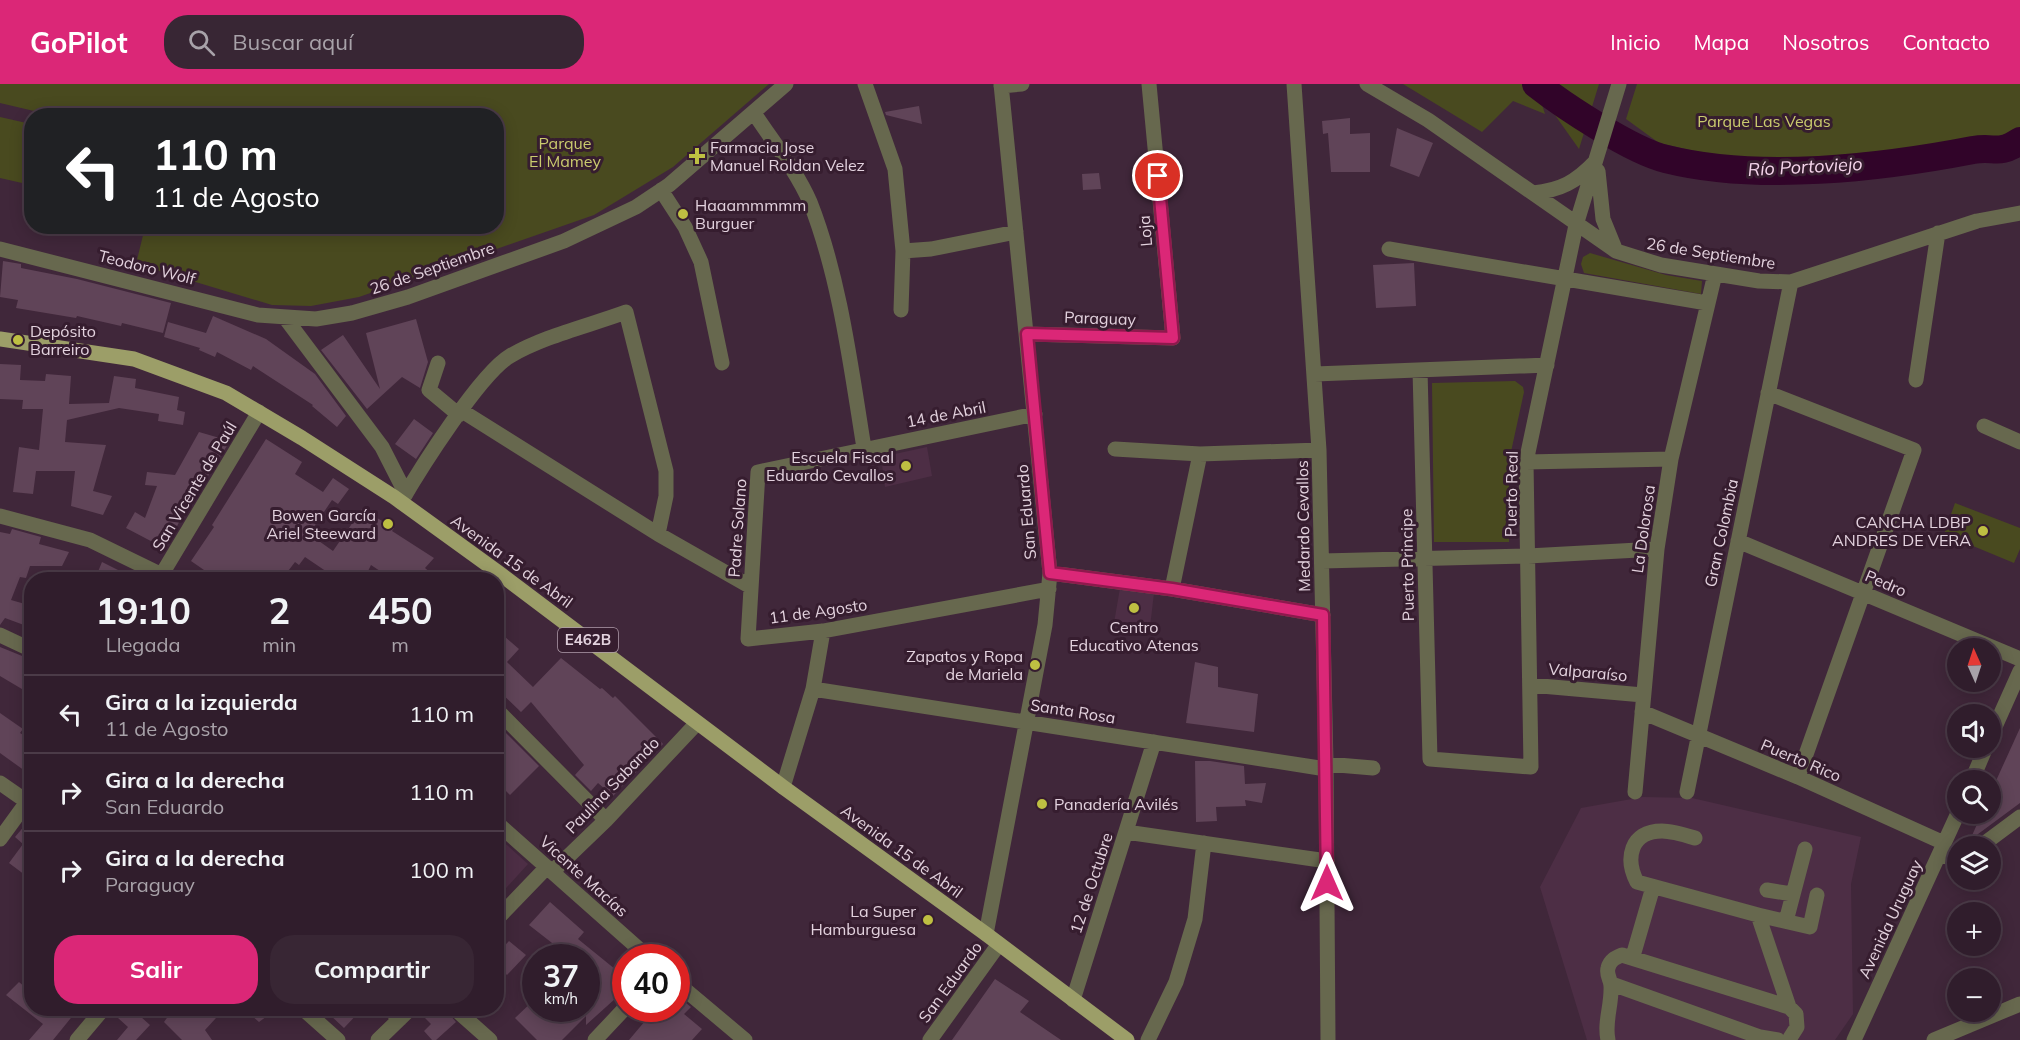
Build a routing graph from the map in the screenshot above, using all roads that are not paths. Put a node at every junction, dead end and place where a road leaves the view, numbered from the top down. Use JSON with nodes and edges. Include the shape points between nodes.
{"nodes":[{"id":1,"x":786,"y":84,"type":"edge"},
{"id":2,"x":865,"y":84,"type":"edge"},
{"id":3,"x":1022,"y":84,"type":"edge"},
{"id":4,"x":1149,"y":84,"type":"edge"},
{"id":5,"x":1294,"y":84,"type":"edge"},
{"id":6,"x":1367,"y":84,"type":"edge"},
{"id":7,"x":1619,"y":84,"type":"edge"},
{"id":8,"x":1001,"y":85,"type":"edge"},
{"id":9,"x":754,"y":113,"type":"junction"},
{"id":10,"x":1598,"y":159,"type":"junction"},
{"id":11,"x":661,"y":190,"type":"junction"},
{"id":12,"x":1533,"y":193,"type":"junction"},
{"id":13,"x":2020,"y":213,"type":"edge"},
{"id":14,"x":1576,"y":225,"type":"junction"},
{"id":15,"x":1016,"y":232,"type":"junction"},
{"id":16,"x":1938,"y":233,"type":"junction"},
{"id":17,"x":0,"y":249,"type":"edge"},
{"id":18,"x":1389,"y":249,"type":"dead end"},
{"id":19,"x":903,"y":251,"type":"junction"},
{"id":20,"x":1616,"y":251,"type":"junction"},
{"id":21,"x":1715,"y":274,"type":"junction"},
{"id":22,"x":1565,"y":279,"type":"junction"},
{"id":23,"x":1791,"y":282,"type":"junction"},
{"id":24,"x":1707,"y":303,"type":"junction"},
{"id":25,"x":901,"y":310,"type":"dead end"},
{"id":26,"x":286,"y":319,"type":"junction"},
{"id":27,"x":1027,"y":334,"type":"junction"},
{"id":28,"x":1173,"y":338,"type":"joint"},
{"id":29,"x":0,"y":339,"type":"edge"},
{"id":30,"x":438,"y":363,"type":"dead end"},
{"id":31,"x":722,"y":363,"type":"dead end"},
{"id":32,"x":1547,"y":365,"type":"junction"},
{"id":33,"x":1420,"y":370,"type":"junction"},
{"id":34,"x":1315,"y":374,"type":"junction"},
{"id":35,"x":1916,"y":380,"type":"dead end"},
{"id":36,"x":1768,"y":393,"type":"junction"},
{"id":37,"x":259,"y":412,"type":"junction"},
{"id":38,"x":461,"y":413,"type":"junction"},
{"id":39,"x":1035,"y":414,"type":"junction"},
{"id":40,"x":1984,"y":426,"type":"dead end"},
{"id":41,"x":2020,"y":442,"type":"edge"},
{"id":42,"x":864,"y":448,"type":"junction"},
{"id":43,"x":1115,"y":449,"type":"dead end"},
{"id":44,"x":1319,"y":450,"type":"junction"},
{"id":45,"x":1200,"y":454,"type":"junction"},
{"id":46,"x":1671,"y":459,"type":"junction"},
{"id":47,"x":1526,"y":462,"type":"junction"},
{"id":48,"x":403,"y":498,"type":"junction"},
{"id":49,"x":0,"y":516,"type":"edge"},
{"id":50,"x":658,"y":534,"type":"junction"},
{"id":51,"x":1738,"y":541,"type":"junction"},
{"id":52,"x":1657,"y":549,"type":"junction"},
{"id":53,"x":1528,"y":556,"type":"junction"},
{"id":54,"x":1425,"y":558,"type":"junction"},
{"id":55,"x":1322,"y":561,"type":"junction"},
{"id":56,"x":152,"y":572,"type":"edge"},
{"id":57,"x":167,"y":572,"type":"edge"},
{"id":58,"x":491,"y":572,"type":"edge"},
{"id":59,"x":1050,"y":581,"type":"junction"},
{"id":60,"x":504,"y":582,"type":"edge"},
{"id":61,"x":751,"y":587,"type":"junction"},
{"id":62,"x":1172,"y":589,"type":"junction"},
{"id":63,"x":1864,"y":593,"type":"junction"},
{"id":64,"x":1323,"y":615,"type":"junction"},
{"id":65,"x":823,"y":631,"type":"junction"},
{"id":66,"x":0,"y":635,"type":"edge"},
{"id":67,"x":24,"y":646,"type":"edge"},
{"id":68,"x":2020,"y":659,"type":"edge"},
{"id":69,"x":2020,"y":671,"type":"edge"},
{"id":70,"x":1530,"y":685,"type":"junction"},
{"id":71,"x":813,"y":689,"type":"junction"},
{"id":72,"x":1643,"y":695,"type":"junction"},
{"id":73,"x":1642,"y":712,"type":"junction"},
{"id":74,"x":2001,"y":713,"type":"edge"},
{"id":75,"x":504,"y":717,"type":"edge"},
{"id":76,"x":697,"y":723,"type":"junction"},
{"id":77,"x":1027,"y":723,"type":"junction"},
{"id":78,"x":1698,"y":736,"type":"junction"},
{"id":79,"x":1155,"y":742,"type":"junction"},
{"id":80,"x":1326,"y":767,"type":"junction"},
{"id":81,"x":1532,"y":767,"type":"joint"},
{"id":82,"x":1373,"y":768,"type":"dead end"},
{"id":83,"x":1798,"y":777,"type":"junction"},
{"id":84,"x":0,"y":783,"type":"edge"},
{"id":85,"x":783,"y":787,"type":"junction"},
{"id":86,"x":1635,"y":792,"type":"dead end"},
{"id":87,"x":1687,"y":792,"type":"dead end"},
{"id":88,"x":24,"y":795,"type":"edge"},
{"id":89,"x":24,"y":805,"type":"edge"},
{"id":90,"x":2020,"y":816,"type":"edge"},
{"id":91,"x":606,"y":820,"type":"junction"},
{"id":92,"x":1953,"y":824,"type":"edge"},
{"id":93,"x":504,"y":829,"type":"edge"},
{"id":94,"x":1126,"y":832,"type":"junction"},
{"id":95,"x":1994,"y":836,"type":"edge"},
{"id":96,"x":1695,"y":838,"type":"dead end"},
{"id":97,"x":0,"y":839,"type":"edge"},
{"id":98,"x":1204,"y":843,"type":"junction"},
{"id":99,"x":1805,"y":849,"type":"dead end"},
{"id":100,"x":1942,"y":849,"type":"junction"},
{"id":101,"x":1947,"y":854,"type":"edge"},
{"id":102,"x":1327,"y":861,"type":"junction"},
{"id":103,"x":549,"y":869,"type":"junction"},
{"id":104,"x":1653,"y":887,"type":"junction"},
{"id":105,"x":1767,"y":890,"type":"dead end"},
{"id":106,"x":1792,"y":894,"type":"junction"},
{"id":107,"x":1816,"y":894,"type":"dead end"},
{"id":108,"x":504,"y":912,"type":"edge"},
{"id":109,"x":1758,"y":915,"type":"junction"},
{"id":110,"x":1786,"y":921,"type":"junction"},
{"id":111,"x":986,"y":934,"type":"junction"},
{"id":112,"x":633,"y":944,"type":"edge"},
{"id":113,"x":999,"y":944,"type":"junction"},
{"id":114,"x":1633,"y":956,"type":"junction"},
{"id":115,"x":1612,"y":984,"type":"junction"},
{"id":116,"x":690,"y":994,"type":"edge"},
{"id":117,"x":1073,"y":1000,"type":"junction"},
{"id":118,"x":2020,"y":1004,"type":"edge"},
{"id":119,"x":1789,"y":1007,"type":"junction"},
{"id":120,"x":97,"y":1016,"type":"edge"},
{"id":121,"x":311,"y":1016,"type":"edge"},
{"id":122,"x":397,"y":1016,"type":"edge"},
{"id":123,"x":403,"y":1016,"type":"edge"},
{"id":124,"x":463,"y":1016,"type":"edge"},
{"id":125,"x":400,"y":1019,"type":"junction"},
{"id":126,"x":612,"y":1022,"type":"edge"},
{"id":127,"x":1759,"y":1038,"type":"edge"},
{"id":128,"x":1786,"y":1039,"type":"edge"},
{"id":129,"x":77,"y":1040,"type":"edge"},
{"id":130,"x":338,"y":1040,"type":"edge"},
{"id":131,"x":378,"y":1040,"type":"edge"},
{"id":132,"x":490,"y":1040,"type":"edge"},
{"id":133,"x":595,"y":1040,"type":"edge"},
{"id":134,"x":744,"y":1040,"type":"edge"},
{"id":135,"x":930,"y":1040,"type":"edge"},
{"id":136,"x":1127,"y":1040,"type":"edge"},
{"id":137,"x":1148,"y":1040,"type":"edge"},
{"id":138,"x":1328,"y":1040,"type":"edge"},
{"id":139,"x":1608,"y":1040,"type":"edge"},
{"id":140,"x":1854,"y":1040,"type":"edge"},
{"id":141,"x":1934,"y":1040,"type":"edge"}],
"edges":[{"from":1,"to":9,"type":"street","name":"26 de Septiembre"},
{"from":2,"to":19,"type":"street","via":[[895,169]]},
{"from":3,"to":8,"type":"street"},
{"from":4,"to":28,"type":"street","name":"Loja"},
{"from":5,"to":34,"type":"street","name":"Medardo Cevallos"},
{"from":6,"to":12,"type":"street","name":"26 de Septiembre","via":[[1428,120]]},
{"from":7,"to":10,"type":"street","name":"Puerto Real"},
{"from":8,"to":15,"type":"street","name":"San Eduardo"},
{"from":9,"to":11,"type":"street","name":"26 de Septiembre"},
{"from":9,"to":42,"type":"street","via":[[793,171],[813,213],[847,345]]},
{"from":10,"to":12,"type":"street","via":[[1566,187]]},
{"from":10,"to":14,"type":"street","name":"Puerto Real"},
{"from":10,"to":20,"type":"street","via":[[1603,219]]},
{"from":11,"to":26,"type":"street","name":"26 de Septiembre","via":[[602,225],[456,281],[352,313]]},
{"from":11,"to":31,"type":"street","via":[[685,227],[701,262]]},
{"from":12,"to":14,"type":"street","name":"26 de Septiembre"},
{"from":13,"to":16,"type":"street","name":"26 de Septiembre"},
{"from":14,"to":20,"type":"street","name":"26 de Septiembre"},
{"from":14,"to":22,"type":"street","name":"Puerto Real"},
{"from":15,"to":19,"type":"street"},
{"from":15,"to":27,"type":"street","name":"San Eduardo"},
{"from":16,"to":23,"type":"street","name":"26 de Septiembre"},
{"from":16,"to":35,"type":"street"},
{"from":17,"to":26,"type":"street","name":"Teodoro Wolf"},
{"from":18,"to":22,"type":"street"},
{"from":19,"to":25,"type":"street"},
{"from":20,"to":21,"type":"street","name":"26 de Septiembre","via":[[1653,263]]},
{"from":21,"to":23,"type":"street","name":"26 de Septiembre"},
{"from":21,"to":24,"type":"street","name":"La Dolorosa"},
{"from":22,"to":24,"type":"street"},
{"from":22,"to":32,"type":"street","name":"Puerto Real"},
{"from":23,"to":36,"type":"street","name":"Gran Colombia"},
{"from":24,"to":46,"type":"street","name":"La Dolorosa"},
{"from":26,"to":48,"type":"street","via":[[382,447]]},
{"from":27,"to":28,"type":"street","name":"Paraguay"},
{"from":27,"to":39,"type":"street","name":"San Eduardo"},
{"from":29,"to":37,"type":"main road","name":"Avenida 15 de Abril","number":"E462B","via":[[134,359],[226,393]]},
{"from":30,"to":38,"type":"street","via":[[429,390]]},
{"from":32,"to":33,"type":"street"},
{"from":32,"to":47,"type":"street","name":"Puerto Real"},
{"from":33,"to":34,"type":"street"},
{"from":33,"to":54,"type":"street","name":"Puerto Principe"},
{"from":34,"to":44,"type":"street","name":"Medardo Cevallos"},
{"from":36,"to":51,"type":"street","name":"Gran Colombia"},
{"from":36,"to":63,"type":"street","via":[[1914,450]]},
{"from":37,"to":48,"type":"main road","name":"Avenida 15 de Abril","number":"E462B"},
{"from":37,"to":57,"type":"street","name":"San Vicente de Paúl"},
{"from":38,"to":48,"type":"street"},
{"from":38,"to":50,"type":"street"},
{"from":38,"to":50,"type":"street","via":[[490,373],[511,356],[626,312],[666,471],[666,496]]},
{"from":39,"to":42,"type":"street","name":"14 de Abril"},
{"from":39,"to":59,"type":"street","name":"San Eduardo"},
{"from":40,"to":41,"type":"street"},
{"from":42,"to":61,"type":"street","name":"Padre Solano","via":[[758,472]]},
{"from":43,"to":45,"type":"street"},
{"from":44,"to":45,"type":"street"},
{"from":44,"to":55,"type":"street","name":"Medardo Cevallos"},
{"from":45,"to":62,"type":"street"},
{"from":46,"to":47,"type":"street"},
{"from":46,"to":52,"type":"street","name":"La Dolorosa"},
{"from":47,"to":53,"type":"street","name":"Puerto Real"},
{"from":48,"to":58,"type":"main road","name":"Avenida 15 de Abril","number":"E462B"},
{"from":49,"to":56,"type":"street","via":[[90,540]]},
{"from":50,"to":61,"type":"street"},
{"from":51,"to":63,"type":"street","name":"Pedro"},
{"from":51,"to":78,"type":"street","name":"Gran Colombia"},
{"from":52,"to":53,"type":"street"},
{"from":52,"to":72,"type":"street","name":"La Dolorosa"},
{"from":53,"to":54,"type":"street"},
{"from":53,"to":70,"type":"street","name":"Puerto Real"},
{"from":54,"to":55,"type":"street"},
{"from":54,"to":81,"type":"street","name":"Puerto Principe","via":[[1430,759]]},
{"from":55,"to":64,"type":"street","name":"Medardo Cevallos"},
{"from":59,"to":62,"type":"street","name":"11 de Agosto"},
{"from":59,"to":65,"type":"street","name":"11 de Agosto"},
{"from":59,"to":77,"type":"street","name":"San Eduardo"},
{"from":60,"to":76,"type":"main road","name":"Avenida 15 de Abril","number":"E462B"},
{"from":61,"to":65,"type":"street","name":"11 de Agosto","via":[[748,639]]},
{"from":62,"to":64,"type":"street","name":"11 de Agosto"},
{"from":63,"to":68,"type":"street","name":"Pedro"},
{"from":63,"to":83,"type":"street"},
{"from":64,"to":80,"type":"street","name":"Medardo Cevallos"},
{"from":65,"to":71,"type":"street"},
{"from":66,"to":67,"type":"street"},
{"from":69,"to":74,"type":"street"},
{"from":70,"to":72,"type":"street","name":"Valparaíso"},
{"from":70,"to":81,"type":"street","name":"Puerto Real"},
{"from":71,"to":77,"type":"street","name":"Santa Rosa"},
{"from":71,"to":85,"type":"street"},
{"from":72,"to":73,"type":"street","name":"La Dolorosa"},
{"from":73,"to":78,"type":"street","name":"Puerto Rico"},
{"from":73,"to":86,"type":"street","name":"La Dolorosa"},
{"from":75,"to":91,"type":"street"},
{"from":76,"to":85,"type":"main road","name":"Avenida 15 de Abril","number":"E462B"},
{"from":76,"to":91,"type":"street","name":"Paulina Sabando"},
{"from":77,"to":79,"type":"street","name":"Santa Rosa"},
{"from":77,"to":111,"type":"street","name":"San Eduardo"},
{"from":78,"to":83,"type":"street","name":"Puerto Rico"},
{"from":78,"to":87,"type":"street","name":"Gran Colombia"},
{"from":79,"to":80,"type":"street","name":"Santa Rosa"},
{"from":79,"to":94,"type":"street","name":"12 de Octubre"},
{"from":80,"to":82,"type":"street","name":"Santa Rosa"},
{"from":80,"to":102,"type":"street","name":"Medardo Cevallos"},
{"from":83,"to":100,"type":"street","name":"Puerto Rico"},
{"from":84,"to":88,"type":"street"},
{"from":85,"to":111,"type":"main road","name":"Avenida 15 de Abril","number":"E462B"},
{"from":89,"to":97,"type":"street"},
{"from":90,"to":95,"type":"street"},
{"from":91,"to":103,"type":"street","name":"Paulina Sabando"},
{"from":92,"to":100,"type":"street","name":"Avenida Uruguay"},
{"from":93,"to":103,"type":"street","name":"Vicente Macías"},
{"from":94,"to":98,"type":"street"},
{"from":94,"to":117,"type":"street","name":"12 de Octubre"},
{"from":96,"to":104,"type":"street","via":[[1662,831],[1638,840],[1629,868],[1637,882]]},
{"from":98,"to":102,"type":"street"},
{"from":98,"to":137,"type":"street","via":[[1195,919],[1176,982]]},
{"from":99,"to":106,"type":"street"},
{"from":100,"to":101,"type":"street","name":"Puerto Rico"},
{"from":100,"to":140,"type":"street","name":"Avenida Uruguay"},
{"from":102,"to":138,"type":"street","name":"Medardo Cevallos"},
{"from":103,"to":108,"type":"street","name":"Paulina Sabando"},
{"from":103,"to":112,"type":"street","name":"Vicente Macías"},
{"from":104,"to":109,"type":"street"},
{"from":104,"to":114,"type":"street"},
{"from":105,"to":106,"type":"street"},
{"from":106,"to":110,"type":"street"},
{"from":107,"to":110,"type":"street","via":[[1810,927]]},
{"from":109,"to":110,"type":"street"},
{"from":109,"to":119,"type":"street"},
{"from":111,"to":113,"type":"main road","name":"Avenida 15 de Abril","number":"E462B"},
{"from":113,"to":117,"type":"main road","name":"Avenida 15 de Abril","number":"E462B"},
{"from":113,"to":135,"type":"street","name":"San Eduardo"},
{"from":114,"to":115,"type":"street","via":[[1612,959],[1607,975]]},
{"from":114,"to":119,"type":"street"},
{"from":115,"to":127,"type":"street"},
{"from":115,"to":139,"type":"street"},
{"from":116,"to":134,"type":"street"},
{"from":117,"to":136,"type":"main road","name":"Avenida 15 de Abril","number":"E462B"},
{"from":118,"to":141,"type":"street"},
{"from":119,"to":128,"type":"street","via":[[1796,1014],[1797,1027]]},
{"from":120,"to":129,"type":"street"},
{"from":121,"to":130,"type":"street"},
{"from":122,"to":125,"type":"street"},
{"from":123,"to":125,"type":"street"},
{"from":124,"to":132,"type":"street"},
{"from":125,"to":131,"type":"street"},
{"from":126,"to":133,"type":"street"},
{"from":127,"to":128,"type":"street"}]}
